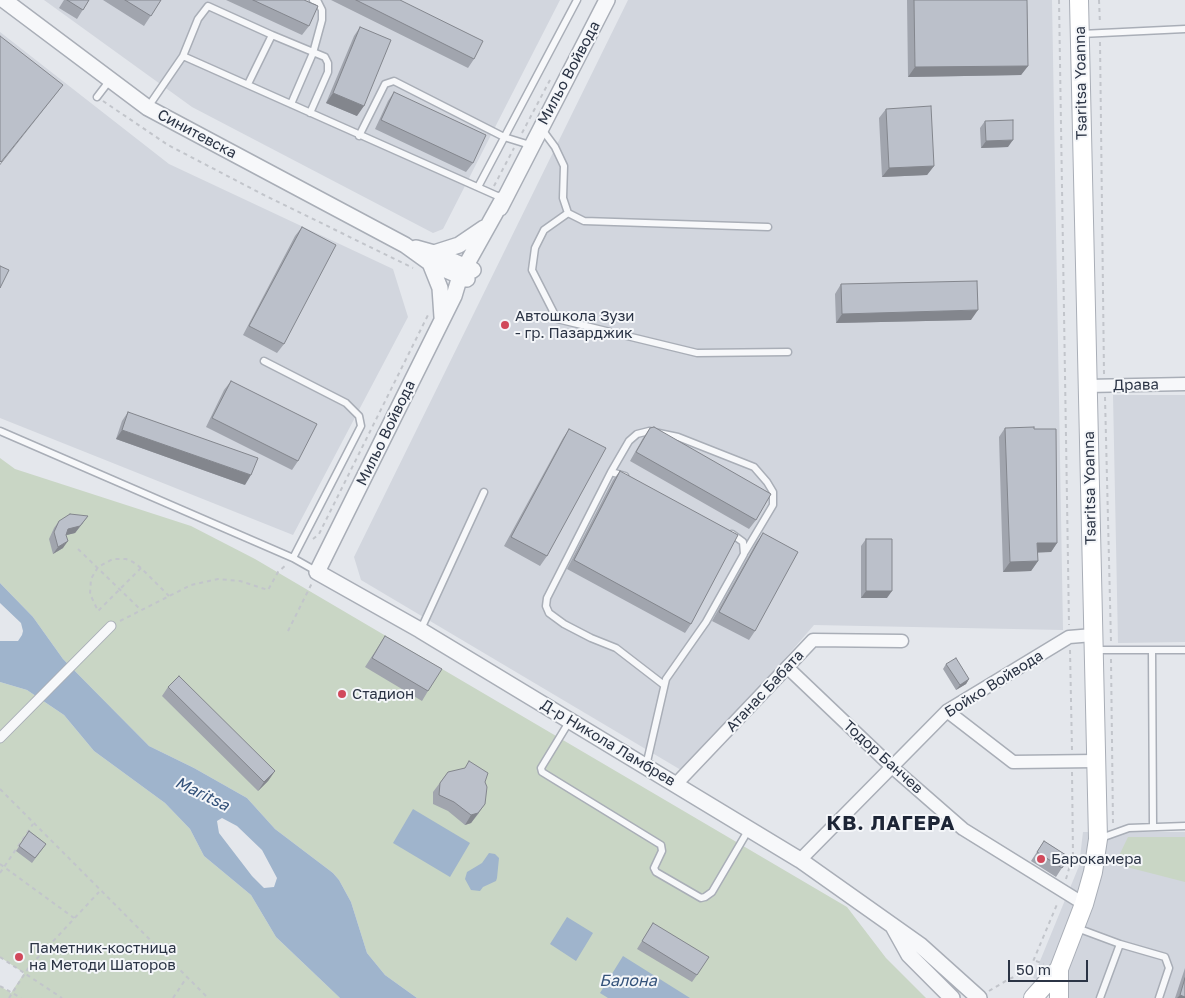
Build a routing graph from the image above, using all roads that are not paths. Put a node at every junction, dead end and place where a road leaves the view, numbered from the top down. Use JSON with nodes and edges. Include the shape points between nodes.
{"nodes":[{"id":1,"x":4,"y":0,"type":"edge"},
{"id":2,"x":313,"y":0,"type":"edge"},
{"id":3,"x":577,"y":0,"type":"edge"},
{"id":4,"x":607,"y":0,"type":"edge"},
{"id":5,"x":1079,"y":0,"type":"edge"},
{"id":6,"x":1185,"y":29,"type":"edge"},
{"id":7,"x":1080,"y":34,"type":"junction"},
{"id":8,"x":272,"y":35,"type":"junction"},
{"id":9,"x":313,"y":53,"type":"junction"},
{"id":10,"x":183,"y":56,"type":"junction"},
{"id":11,"x":110,"y":80,"type":"junction"},
{"id":12,"x":248,"y":84,"type":"junction"},
{"id":13,"x":97,"y":97,"type":"road end"},
{"id":14,"x":291,"y":104,"type":"junction"},
{"id":15,"x":148,"y":108,"type":"junction"},
{"id":16,"x":310,"y":113,"type":"junction"},
{"id":17,"x":540,"y":127,"type":"junction"},
{"id":18,"x":359,"y":136,"type":"junction"},
{"id":19,"x":504,"y":137,"type":"junction"},
{"id":20,"x":524,"y":143,"type":"junction"},
{"id":21,"x":478,"y":187,"type":"junction"},
{"id":22,"x":497,"y":196,"type":"junction"},
{"id":23,"x":568,"y":213,"type":"junction"},
{"id":24,"x":487,"y":226,"type":"junction"},
{"id":25,"x":768,"y":227,"type":"dead end"},
{"id":26,"x":428,"y":262,"type":"junction"},
{"id":27,"x":466,"y":273,"type":"junction"},
{"id":28,"x":436,"y":316,"type":"junction"},
{"id":29,"x":788,"y":352,"type":"dead end"},
{"id":30,"x":264,"y":361,"type":"dead end"},
{"id":31,"x":1185,"y":384,"type":"edge"},
{"id":32,"x":1096,"y":386,"type":"junction"},
{"id":33,"x":0,"y":431,"type":"edge"},
{"id":34,"x":611,"y":472,"type":"junction"},
{"id":35,"x":629,"y":478,"type":"edge"},
{"id":36,"x":484,"y":492,"type":"dead end"},
{"id":37,"x":723,"y":529,"type":"edge"},
{"id":38,"x":744,"y":554,"type":"junction"},
{"id":39,"x":293,"y":558,"type":"junction"},
{"id":40,"x":317,"y":572,"type":"junction"},
{"id":41,"x":111,"y":626,"type":"road end"},
{"id":42,"x":420,"y":630,"type":"junction"},
{"id":43,"x":902,"y":641,"type":"dead end"},
{"id":44,"x":1093,"y":643,"type":"junction"},
{"id":45,"x":1152,"y":650,"type":"junction"},
{"id":46,"x":1185,"y":650,"type":"edge"},
{"id":47,"x":788,"y":668,"type":"junction"},
{"id":48,"x":664,"y":685,"type":"junction"},
{"id":49,"x":947,"y":711,"type":"junction"},
{"id":50,"x":570,"y":720,"type":"junction"},
{"id":51,"x":0,"y":738,"type":"edge"},
{"id":52,"x":1096,"y":761,"type":"junction"},
{"id":53,"x":646,"y":766,"type":"junction"},
{"id":54,"x":892,"y":767,"type":"junction"},
{"id":55,"x":676,"y":784,"type":"junction"},
{"id":56,"x":1153,"y":826,"type":"junction"},
{"id":57,"x":1185,"y":826,"type":"edge"},
{"id":58,"x":749,"y":829,"type":"junction"},
{"id":59,"x":1106,"y":835,"type":"junction"},
{"id":60,"x":800,"y":860,"type":"junction"},
{"id":61,"x":1084,"y":904,"type":"junction"},
{"id":62,"x":892,"y":925,"type":"junction"},
{"id":63,"x":1075,"y":927,"type":"junction"},
{"id":64,"x":1120,"y":944,"type":"junction"},
{"id":65,"x":1059,"y":969,"type":"junction"},
{"id":66,"x":983,"y":995,"type":"edge"},
{"id":67,"x":952,"y":998,"type":"edge"},
{"id":68,"x":1033,"y":998,"type":"edge"},
{"id":69,"x":1059,"y":998,"type":"edge"},
{"id":70,"x":1100,"y":998,"type":"edge"},
{"id":71,"x":1159,"y":998,"type":"edge"}],
"edges":[{"from":1,"to":11,"type":"street","name":"Синитевска"},
{"from":2,"to":9,"type":"lane","via":[[322,10],[322,20]]},
{"from":3,"to":19,"type":"lane"},
{"from":4,"to":17,"type":"street","name":"Мильо Войвода"},
{"from":5,"to":7,"type":"main road","name":"Tsaritsa Yoanna"},
{"from":6,"to":7,"type":"lane"},
{"from":7,"to":32,"type":"main road","name":"Tsaritsa Yoanna"},
{"from":8,"to":9,"type":"lane"},
{"from":8,"to":10,"type":"lane","via":[[208,6],[198,19]]},
{"from":8,"to":12,"type":"lane"},
{"from":9,"to":14,"type":"lane"},
{"from":9,"to":16,"type":"lane","via":[[325,57],[328,72]]},
{"from":10,"to":12,"type":"lane"},
{"from":10,"to":15,"type":"lane"},
{"from":11,"to":13,"type":"lane"},
{"from":11,"to":15,"type":"street","name":"Синитевска"},
{"from":12,"to":14,"type":"lane"},
{"from":14,"to":16,"type":"lane"},
{"from":15,"to":26,"type":"street","name":"Синитевска","via":[[405,244]]},
{"from":16,"to":18,"type":"lane"},
{"from":17,"to":20,"type":"street","name":"Мильо Войвода"},
{"from":17,"to":23,"type":"lane","via":[[564,166],[563,198]]},
{"from":18,"to":19,"type":"lane","via":[[385,84],[394,81]]},
{"from":18,"to":21,"type":"lane"},
{"from":19,"to":20,"type":"lane"},
{"from":19,"to":21,"type":"lane"},
{"from":20,"to":22,"type":"street","name":"Мильо Войвода"},
{"from":21,"to":22,"type":"lane"},
{"from":22,"to":24,"type":"street","name":"Мильо Войвода"},
{"from":22,"to":27,"type":"street","name":"Мильо Войвода"},
{"from":23,"to":25,"type":"lane","via":[[584,222]]},
{"from":23,"to":29,"type":"lane","via":[[544,230],[535,248],[532,270],[557,319],[697,353]]},
{"from":24,"to":26,"type":"street"},
{"from":24,"to":27,"type":"street","name":"Мильо Войвода"},
{"from":26,"to":27,"type":"street","name":"Синитевска"},
{"from":26,"to":28,"type":"street","via":[[440,288]]},
{"from":27,"to":28,"type":"street","name":"Мильо Войвода","via":[[454,296]]},
{"from":28,"to":40,"type":"street","name":"Мильо Войвода"},
{"from":30,"to":39,"type":"lane","via":[[346,403],[359,416],[361,426]]},
{"from":31,"to":32,"type":"street","name":"Драва"},
{"from":32,"to":44,"type":"main road","name":"Tsaritsa Yoanna"},
{"from":33,"to":39,"type":"lane"},
{"from":34,"to":35,"type":"lane"},
{"from":34,"to":38,"type":"lane","via":[[629,441],[637,434],[649,431],[678,437],[754,467],[773,492],[773,505]]},
{"from":34,"to":48,"type":"lane","via":[[547,598],[546,606],[549,613],[564,624],[616,648]]},
{"from":36,"to":42,"type":"lane"},
{"from":37,"to":38,"type":"lane","via":[[743,542]]},
{"from":38,"to":48,"type":"lane","via":[[706,622]]},
{"from":39,"to":40,"type":"lane"},
{"from":40,"to":42,"type":"street","name":"Д-р Никола Ламбрев"},
{"from":41,"to":51,"type":"street"},
{"from":42,"to":50,"type":"street","name":"Д-р Никола Ламбрев"},
{"from":43,"to":47,"type":"street","name":"Атанас Бабата","via":[[813,640]]},
{"from":44,"to":45,"type":"lane","via":[[1111,650]]},
{"from":44,"to":49,"type":"street","name":"Бойко Войвода","via":[[1070,637]]},
{"from":44,"to":52,"type":"main road","name":"Tsaritsa Yoanna"},
{"from":45,"to":46,"type":"lane"},
{"from":45,"to":56,"type":"lane"},
{"from":47,"to":54,"type":"street","name":"Тодор Банчев"},
{"from":47,"to":55,"type":"street","name":"Атанас Бабата"},
{"from":48,"to":53,"type":"lane"},
{"from":49,"to":52,"type":"street","via":[[1013,762]]},
{"from":49,"to":54,"type":"street","name":"Бойко Войвода"},
{"from":50,"to":53,"type":"street","name":"Д-р Никола Ламбрев"},
{"from":50,"to":58,"type":"lane","via":[[541,768],[542,772],[661,845],[662,851],[654,868],[656,872],[705,898],[712,892]]},
{"from":52,"to":59,"type":"main road","name":"Tsaritsa Yoanna"},
{"from":53,"to":55,"type":"street","name":"Д-р Никола Ламбрев"},
{"from":54,"to":60,"type":"street","name":"Бойко Войвода"},
{"from":54,"to":61,"type":"street","name":"Тодор Банчев","via":[[963,829]]},
{"from":55,"to":58,"type":"street","name":"Д-р Никола Ламбрев"},
{"from":56,"to":57,"type":"lane"},
{"from":56,"to":59,"type":"lane"},
{"from":58,"to":60,"type":"street","name":"Д-р Никола Ламбрев"},
{"from":59,"to":61,"type":"main road","name":"Tsaritsa Yoanna"},
{"from":60,"to":62,"type":"street","name":"Д-р Никола Ламбрев"},
{"from":61,"to":63,"type":"main road","name":"Tsaritsa Yoanna"},
{"from":62,"to":66,"type":"street","name":"Д-р Никола Ламбрев"},
{"from":62,"to":67,"type":"street","name":"Д-р Никола Ламбрев","via":[[909,955]]},
{"from":63,"to":64,"type":"lane"},
{"from":63,"to":65,"type":"main road","name":"Tsaritsa Yoanna"},
{"from":64,"to":70,"type":"lane"},
{"from":64,"to":71,"type":"lane","via":[[1165,957],[1169,968]]},
{"from":65,"to":68,"type":"main road","name":"Tsaritsa Yoanna"},
{"from":65,"to":69,"type":"main road","name":"Tsaritsa Yoanna"}]}
